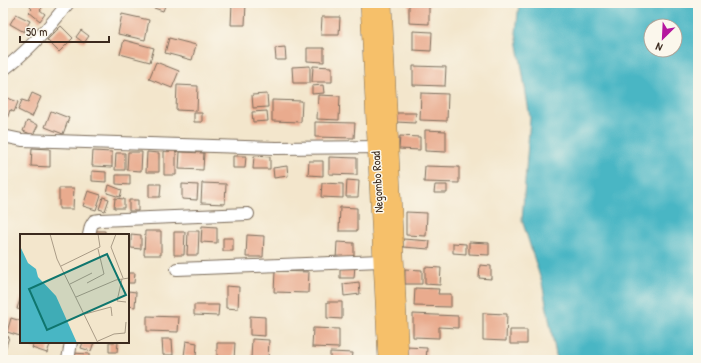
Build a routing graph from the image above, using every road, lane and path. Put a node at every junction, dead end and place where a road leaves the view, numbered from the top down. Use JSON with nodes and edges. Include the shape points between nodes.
{"nodes":[{"id":1,"x":68,"y":3,"type":"edge"},
{"id":2,"x":369,"y":3,"type":"edge"},
{"id":3,"x":382,"y":3,"type":"edge"},
{"id":4,"x":3,"y":70,"type":"edge"},
{"id":5,"x":3,"y":136,"type":"edge"},
{"id":6,"x":382,"y":147,"type":"junction"},
{"id":7,"x":248,"y":214,"type":"dead end"},
{"id":8,"x":89,"y":234,"type":"edge"},
{"id":9,"x":381,"y":261,"type":"junction"},
{"id":10,"x":177,"y":269,"type":"dead end"},
{"id":11,"x":71,"y":343,"type":"edge"},
{"id":12,"x":68,"y":360,"type":"edge"},
{"id":13,"x":387,"y":360,"type":"edge"},
{"id":14,"x":400,"y":360,"type":"edge"}],
"edges":[{"from":1,"to":4,"type":"street","via":[[22,56]]},
{"from":2,"to":6,"type":"highway","name":"Negombo Road"},
{"from":3,"to":6,"type":"highway","name":"Negombo Road"},
{"from":5,"to":6,"type":"street","via":[[22,140],[268,148]]},
{"from":6,"to":9,"type":"highway","name":"Negombo Road"},
{"from":6,"to":14,"type":"highway","name":"Negombo Road"},
{"from":7,"to":8,"type":"street","via":[[100,220],[94,221]]},
{"from":9,"to":10,"type":"street"},
{"from":9,"to":13,"type":"highway","name":"Negombo Road"},
{"from":11,"to":12,"type":"street"}]}
